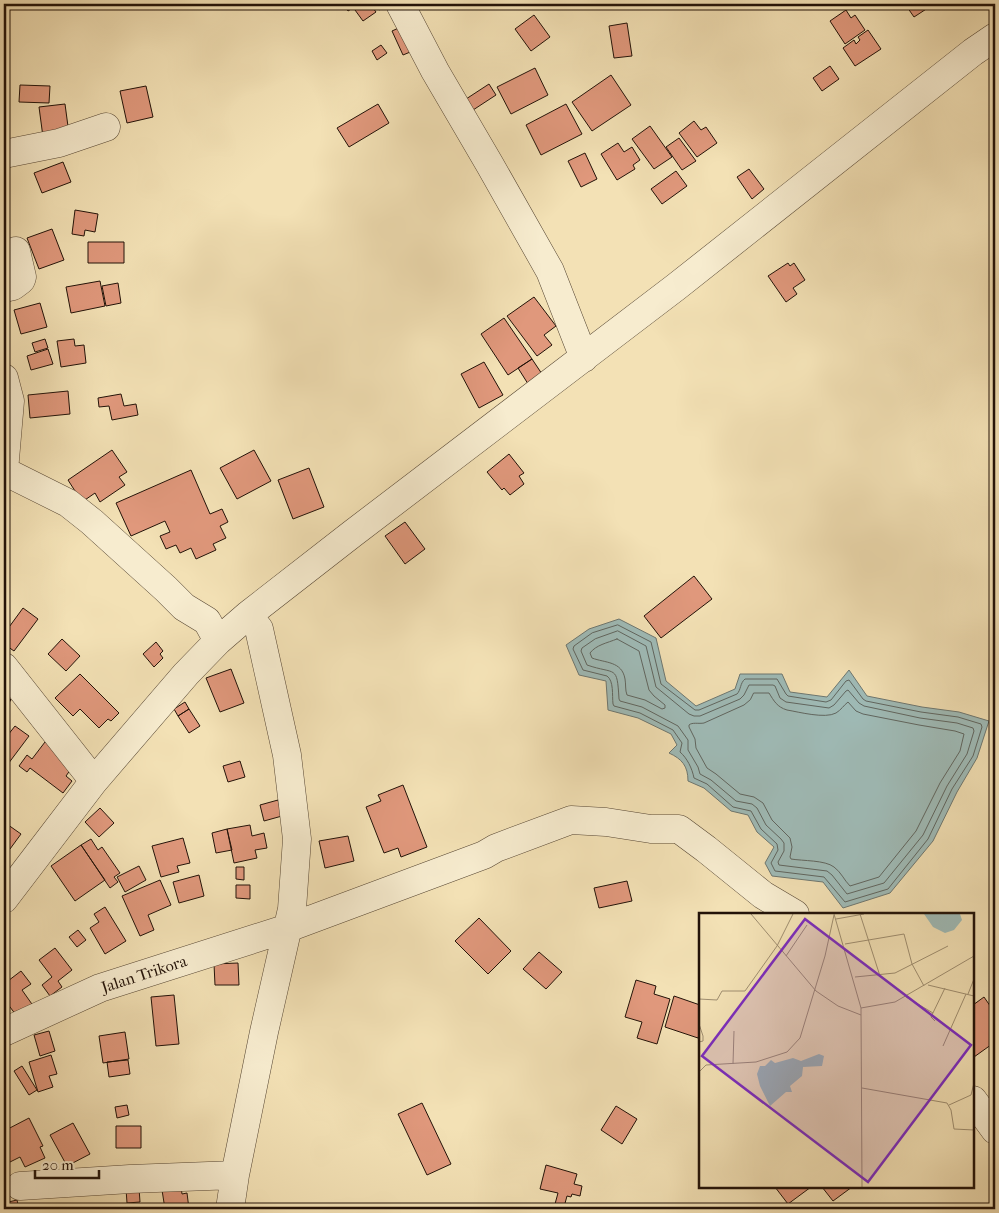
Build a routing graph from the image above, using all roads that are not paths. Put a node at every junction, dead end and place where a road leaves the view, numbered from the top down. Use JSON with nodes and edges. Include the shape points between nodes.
{"nodes":[{"id":1,"x":400,"y":4,"type":"edge"},
{"id":2,"x":995,"y":37,"type":"edge"},
{"id":3,"x":106,"y":127,"type":"dead end"},
{"id":4,"x":4,"y":154,"type":"edge"},
{"id":5,"x":16,"y":251,"type":"dead end"},
{"id":6,"x":4,"y":288,"type":"edge"},
{"id":7,"x":584,"y":358,"type":"junction"},
{"id":8,"x":4,"y":378,"type":"edge"},
{"id":9,"x":4,"y":471,"type":"edge"},
{"id":10,"x":248,"y":615,"type":"junction"},
{"id":11,"x":218,"y":642,"type":"junction"},
{"id":12,"x":4,"y":667,"type":"edge"},
{"id":13,"x":94,"y":780,"type":"junction"},
{"id":14,"x":4,"y":899,"type":"edge"},
{"id":15,"x":793,"y":913,"type":"edge"},
{"id":16,"x":288,"y":928,"type":"junction"},
{"id":17,"x":4,"y":1032,"type":"edge"},
{"id":18,"x":974,"y":1101,"type":"edge"},
{"id":19,"x":995,"y":1130,"type":"edge"},
{"id":20,"x":235,"y":1175,"type":"junction"},
{"id":21,"x":20,"y":1186,"type":"dead end"},
{"id":22,"x":230,"y":1209,"type":"edge"}],
"edges":[{"from":1,"to":7,"type":"street","via":[[550,271]]},
{"from":2,"to":7,"type":"street"},
{"from":3,"to":4,"type":"street","via":[[59,144]]},
{"from":5,"to":6,"type":"street","via":[[22,277],[13,286]]},
{"from":7,"to":10,"type":"street"},
{"from":8,"to":9,"type":"street","via":[[10,401]]},
{"from":9,"to":11,"type":"street","via":[[68,503],[92,522],[184,607],[207,621]]},
{"from":10,"to":11,"type":"street"},
{"from":10,"to":16,"type":"street","via":[[259,629],[287,755],[297,839]]},
{"from":11,"to":13,"type":"street"},
{"from":12,"to":13,"type":"street"},
{"from":13,"to":14,"type":"street"},
{"from":15,"to":16,"type":"street","name":"Jalan Trikora","via":[[762,895],[679,830],[571,820]]},
{"from":16,"to":17,"type":"street","name":"Jalan Trikora","via":[[100,988]]},
{"from":16,"to":20,"type":"street"},
{"from":18,"to":19,"type":"street"},
{"from":20,"to":21,"type":"street"},
{"from":20,"to":22,"type":"street"}]}
